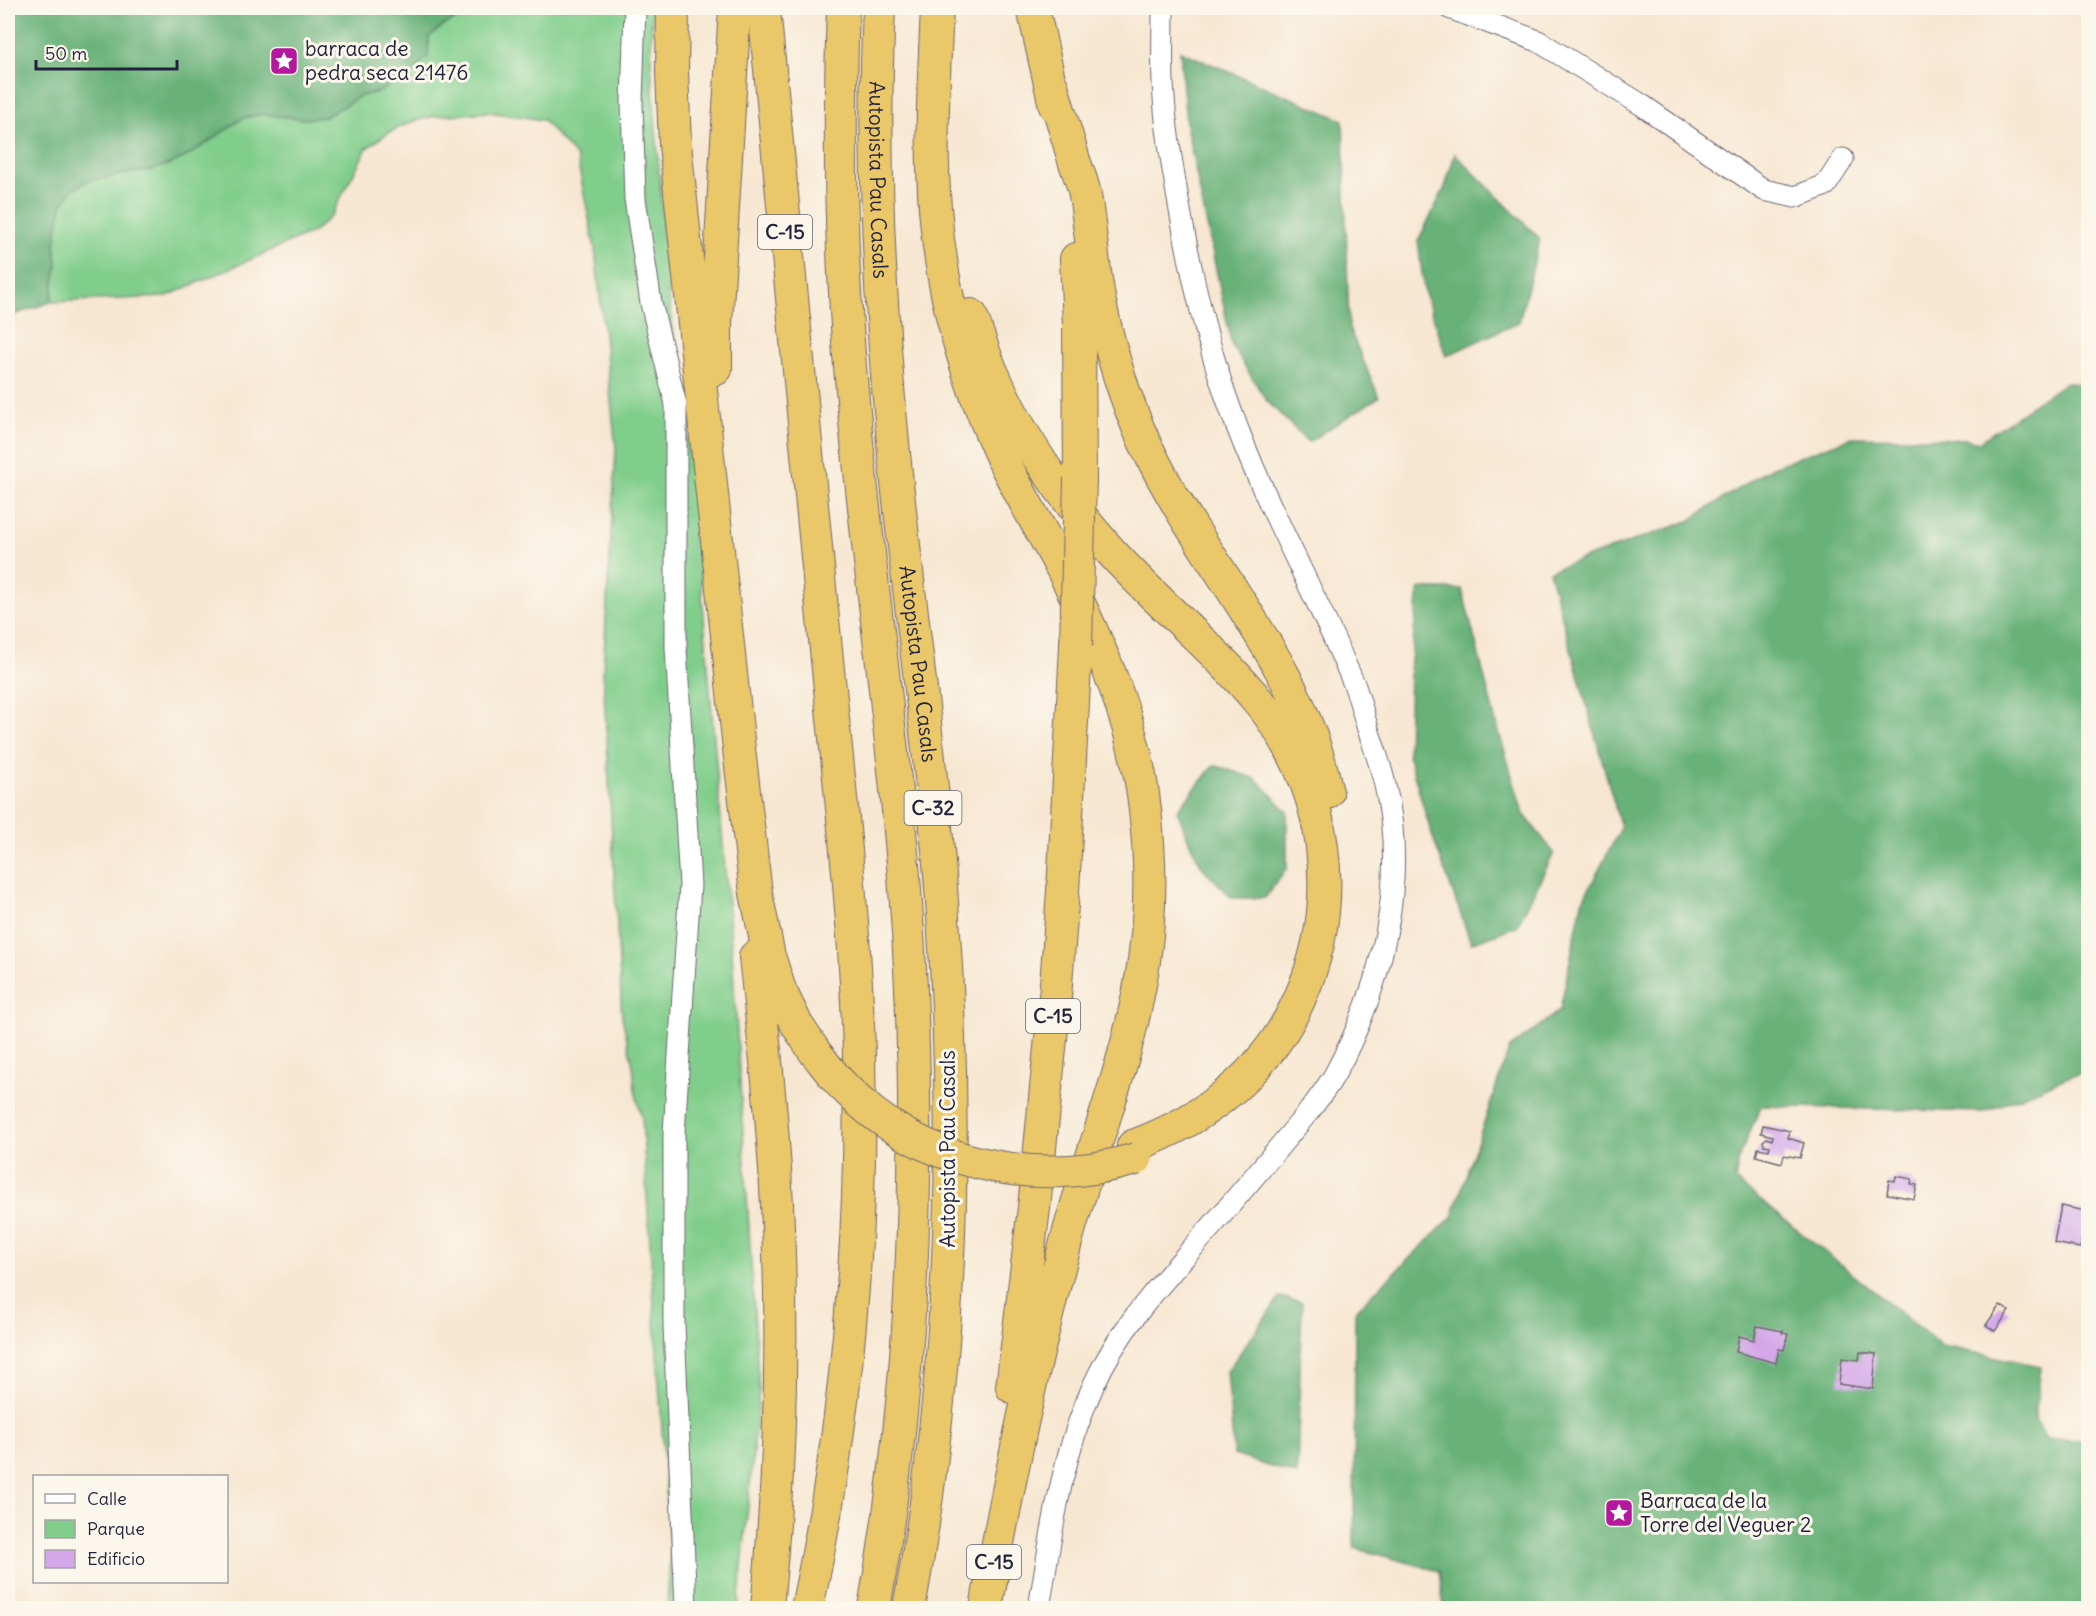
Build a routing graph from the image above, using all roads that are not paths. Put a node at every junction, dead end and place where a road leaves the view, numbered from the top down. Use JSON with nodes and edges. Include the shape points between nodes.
{"nodes":[{"id":1,"x":635,"y":8,"type":"edge"},
{"id":2,"x":673,"y":8,"type":"edge"},
{"id":3,"x":735,"y":8,"type":"edge"},
{"id":4,"x":764,"y":8,"type":"edge"},
{"id":5,"x":843,"y":8,"type":"edge"},
{"id":6,"x":879,"y":8,"type":"edge"},
{"id":7,"x":937,"y":8,"type":"edge"},
{"id":8,"x":945,"y":8,"type":"edge"},
{"id":9,"x":1033,"y":8,"type":"edge"},
{"id":10,"x":1163,"y":8,"type":"edge"},
{"id":11,"x":1449,"y":8,"type":"edge"},
{"id":12,"x":1052,"y":86,"type":"junction"},
{"id":13,"x":1843,"y":159,"type":"dead end"},
{"id":14,"x":739,"y":749,"type":"junction"},
{"id":15,"x":819,"y":1047,"type":"junction"},
{"id":16,"x":1134,"y":1153,"type":"junction"},
{"id":17,"x":1012,"y":1384,"type":"junction"},
{"id":18,"x":1002,"y":1516,"type":"junction"},
{"id":19,"x":686,"y":1608,"type":"edge"},
{"id":20,"x":767,"y":1608,"type":"edge"},
{"id":21,"x":807,"y":1608,"type":"edge"},
{"id":22,"x":873,"y":1608,"type":"edge"},
{"id":23,"x":909,"y":1608,"type":"edge"},
{"id":24,"x":970,"y":1608,"type":"edge"},
{"id":25,"x":986,"y":1608,"type":"edge"},
{"id":26,"x":1039,"y":1608,"type":"edge"}],
"edges":[{"from":1,"to":19,"type":"street","via":[[634,199],[651,303],[676,405],[676,648],[690,885],[674,1133],[674,1325]]},
{"from":2,"to":14,"type":"highway","via":[[675,144]]},
{"from":3,"to":15,"type":"highway","via":[[716,324],[717,415],[769,892],[781,952]]},
{"from":4,"to":21,"type":"highway","number":"C-15","via":[[844,842],[859,1053],[855,1255],[843,1397]]},
{"from":5,"to":22,"type":"highway","name":"Autopista Pau Casals","number":"C-32","via":[[840,161],[849,354],[901,845],[916,1105],[908,1324],[890,1505]]},
{"from":6,"to":23,"type":"highway","name":"Autopista Pau Casals","number":"C-32","via":[[876,154],[884,347],[943,915],[951,1125],[946,1294],[937,1402]]},
{"from":7,"to":18,"type":"highway","via":[[932,119],[935,209],[955,327],[999,451],[1062,569],[1117,694],[1138,765],[1149,852],[1148,930],[1138,997],[1056,1276]]},
{"from":8,"to":16,"type":"highway","via":[[943,132],[948,204],[968,303],[994,378],[1047,471],[1106,546],[1218,657],[1271,719],[1303,774],[1322,838],[1325,897],[1320,936],[1306,986],[1278,1040],[1234,1089]]},
{"from":9,"to":12,"type":"highway","number":"C-15"},
{"from":10,"to":26,"type":"street","via":[[1163,85],[1173,171],[1207,332],[1230,408],[1262,486],[1355,687],[1385,786],[1392,828],[1390,905],[1371,993],[1335,1074],[1311,1110],[1139,1309],[1095,1384],[1059,1486]]},
{"from":11,"to":13,"type":"street","via":[[1538,41],[1642,105],[1764,190],[1795,197],[1826,184]]},
{"from":12,"to":16,"type":"highway","via":[[1085,194],[1100,302],[1128,401],[1161,475],[1291,690],[1325,780],[1337,856],[1338,896],[1328,959],[1304,1021],[1287,1047],[1265,1075],[1216,1119],[1186,1138]]},
{"from":12,"to":17,"type":"highway","number":"C-15","bridge":true,"via":[[1076,258],[1080,350],[1076,646],[1055,998]]},
{"from":14,"to":15,"type":"highway","via":[[756,893],[769,956],[797,1025]]},
{"from":14,"to":20,"type":"highway","via":[[747,886],[767,1064],[778,1227],[779,1435]]},
{"from":15,"to":16,"type":"highway","via":[[882,1103],[961,1145],[1004,1156],[1054,1160]]},
{"from":17,"to":18,"type":"highway","number":"C-15","via":[[1011,1420],[1000,1485]]},
{"from":17,"to":24,"type":"highway","via":[[1002,1419]]},
{"from":18,"to":25,"type":"highway","number":"C-15"}]}
